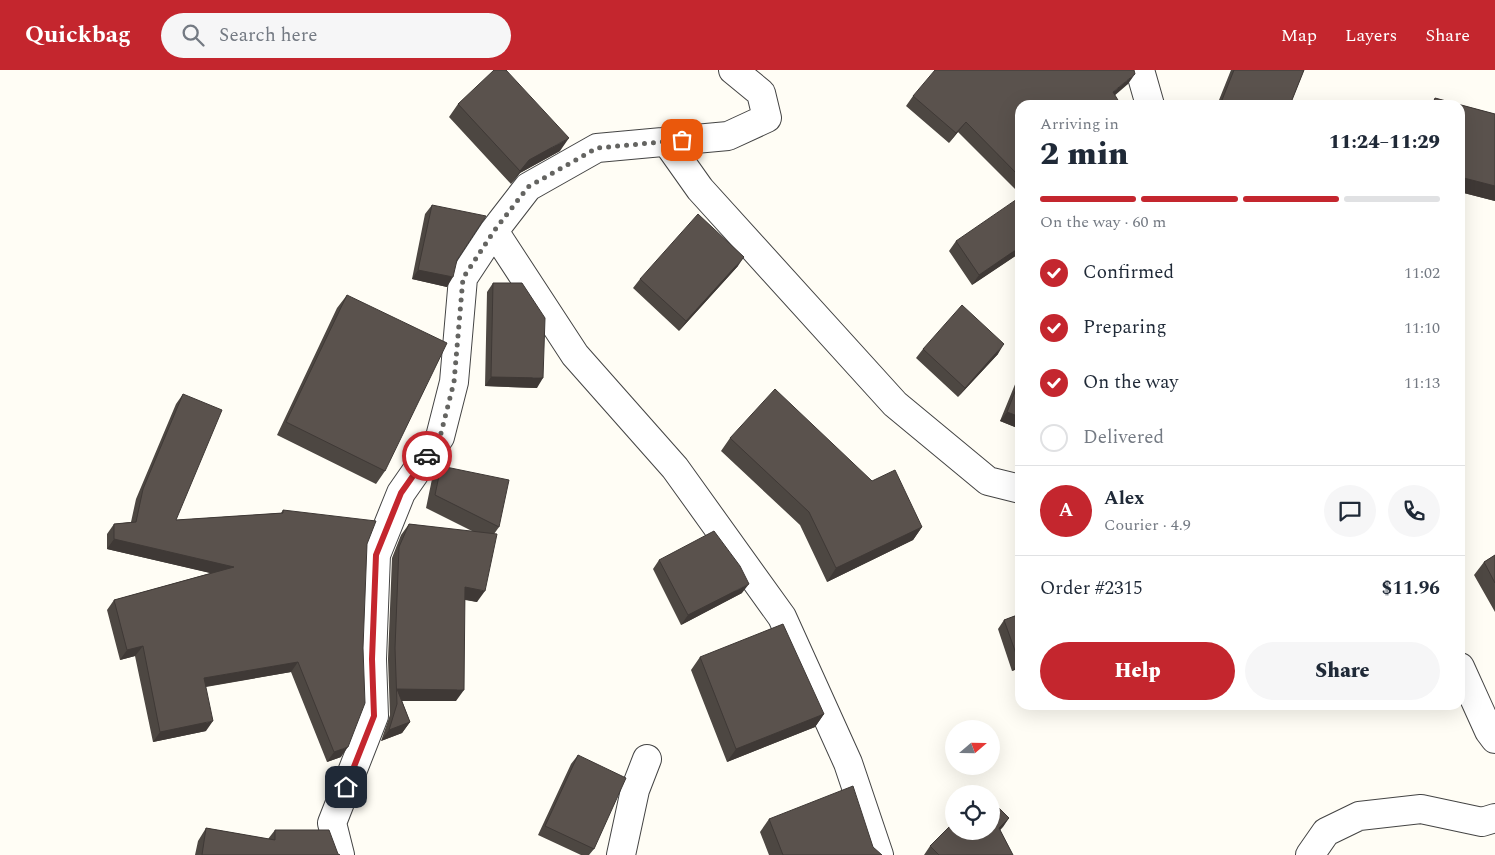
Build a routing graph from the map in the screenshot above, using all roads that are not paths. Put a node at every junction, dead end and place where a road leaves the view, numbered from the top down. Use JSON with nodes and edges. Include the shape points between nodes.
{"nodes":[{"id":1,"x":733,"y":70,"type":"edge"},
{"id":2,"x":1140,"y":70,"type":"edge"},
{"id":3,"x":1149,"y":100,"type":"edge"},
{"id":4,"x":666,"y":142,"type":"junction"},
{"id":5,"x":494,"y":231,"type":"junction"},
{"id":6,"x":1015,"y":488,"type":"edge"},
{"id":7,"x":1465,"y":678,"type":"edge"},
{"id":8,"x":1495,"y":739,"type":"edge"},
{"id":9,"x":647,"y":759,"type":"dead end"},
{"id":10,"x":1495,"y":818,"type":"edge"},
{"id":11,"x":340,"y":855,"type":"edge"},
{"id":12,"x":621,"y":855,"type":"edge"},
{"id":13,"x":879,"y":855,"type":"edge"},
{"id":14,"x":1310,"y":855,"type":"edge"}],
"edges":[{"from":1,"to":4,"type":"street","via":[[761,93],[767,118],[728,136]]},
{"from":2,"to":3,"type":"street"},
{"from":4,"to":5,"type":"street","via":[[597,148],[528,187]]},
{"from":4,"to":6,"type":"street","via":[[700,189],[895,404],[988,481]]},
{"from":5,"to":11,"type":"street","via":[[463,278],[454,382],[440,437],[401,493],[376,555],[372,659],[374,716],[332,823]]},
{"from":5,"to":13,"type":"street","via":[[576,355],[675,468],[782,617],[848,763]]},
{"from":7,"to":8,"type":"street"},
{"from":9,"to":12,"type":"street","via":[[635,790]]},
{"from":10,"to":14,"type":"street","via":[[1482,822],[1421,809],[1359,816],[1326,832]]}]}
